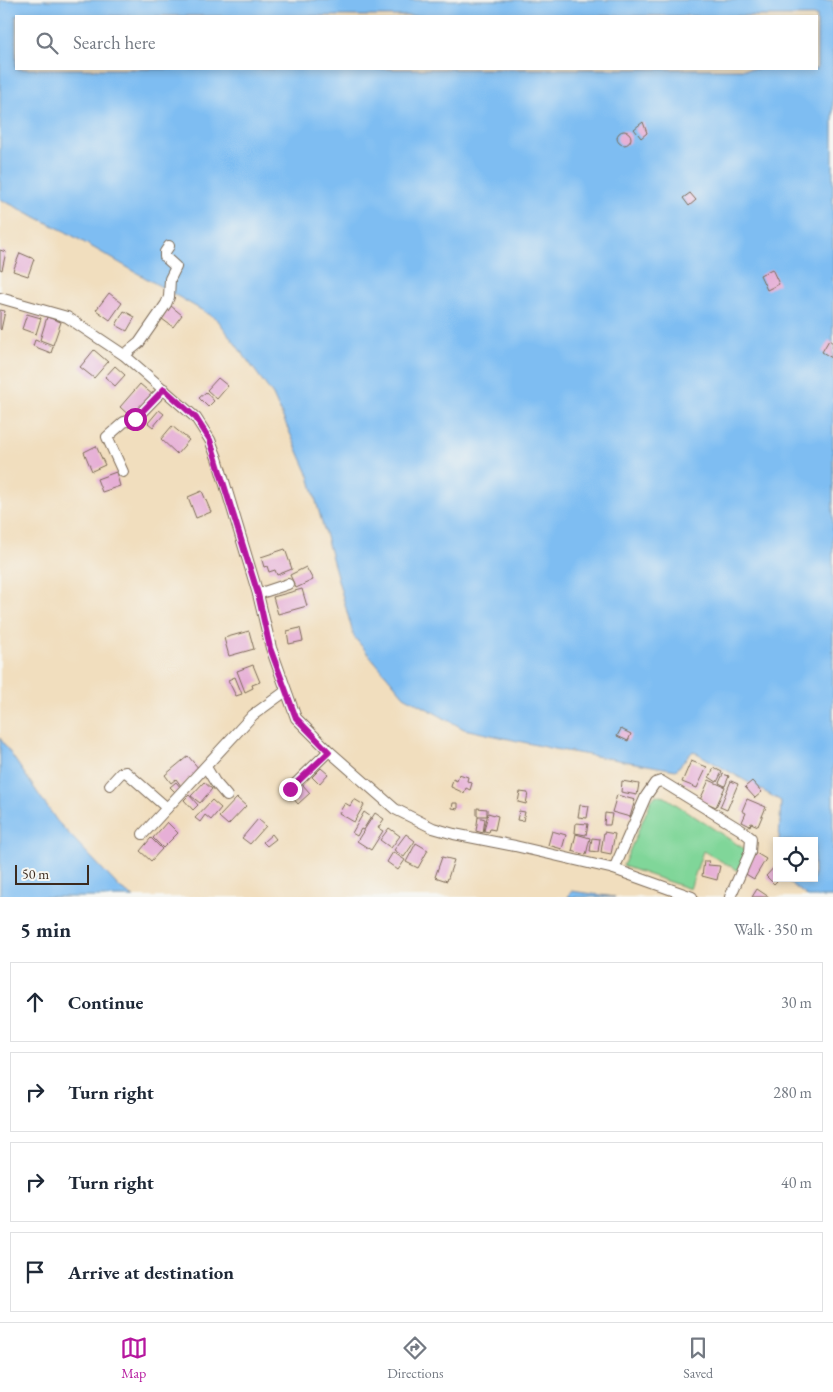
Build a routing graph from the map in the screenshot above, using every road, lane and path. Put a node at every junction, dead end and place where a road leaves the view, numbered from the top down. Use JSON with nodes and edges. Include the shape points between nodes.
{"nodes":[{"id":1,"x":169,"y":246,"type":"dead end"},
{"id":2,"x":0,"y":298,"type":"edge"},
{"id":3,"x":124,"y":355,"type":"junction"},
{"id":4,"x":164,"y":389,"type":"junction"},
{"id":5,"x":123,"y":472,"type":"dead end"},
{"id":6,"x":288,"y":584,"type":"dead end"},
{"id":7,"x":258,"y":594,"type":"junction"},
{"id":8,"x":286,"y":691,"type":"junction"},
{"id":9,"x":329,"y":752,"type":"junction"},
{"id":10,"x":206,"y":767,"type":"junction"},
{"id":11,"x":110,"y":785,"type":"dead end"},
{"id":12,"x":290,"y":789,"type":"dead end"},
{"id":13,"x":227,"y":796,"type":"dead end"},
{"id":14,"x":167,"y":808,"type":"junction"},
{"id":15,"x":144,"y":834,"type":"dead end"},
{"id":16,"x":614,"y":869,"type":"junction"},
{"id":17,"x":692,"y":897,"type":"edge"},
{"id":18,"x":730,"y":897,"type":"edge"}],
"edges":[{"from":1,"to":3,"type":"street","via":[[165,257],[176,267],[170,279],[170,297],[139,343]]},
{"from":2,"to":3,"type":"street","via":[[67,317]]},
{"from":3,"to":4,"type":"street"},
{"from":4,"to":5,"type":"street","via":[[135,419],[124,422],[107,437]]},
{"from":4,"to":7,"type":"street","via":[[196,418],[210,440]]},
{"from":6,"to":7,"type":"street"},
{"from":7,"to":8,"type":"street","via":[[270,648]]},
{"from":8,"to":9,"type":"street","via":[[296,718]]},
{"from":8,"to":10,"type":"street","via":[[253,715]]},
{"from":9,"to":12,"type":"street"},
{"from":9,"to":16,"type":"street","via":[[395,809],[426,825]]},
{"from":10,"to":13,"type":"street"},
{"from":10,"to":14,"type":"street"},
{"from":11,"to":14,"type":"street","via":[[120,773],[126,772]]},
{"from":14,"to":15,"type":"street"},
{"from":16,"to":17,"type":"street"},
{"from":16,"to":18,"type":"street","via":[[646,796],[655,783],[661,781],[752,838],[750,852]]}]}
